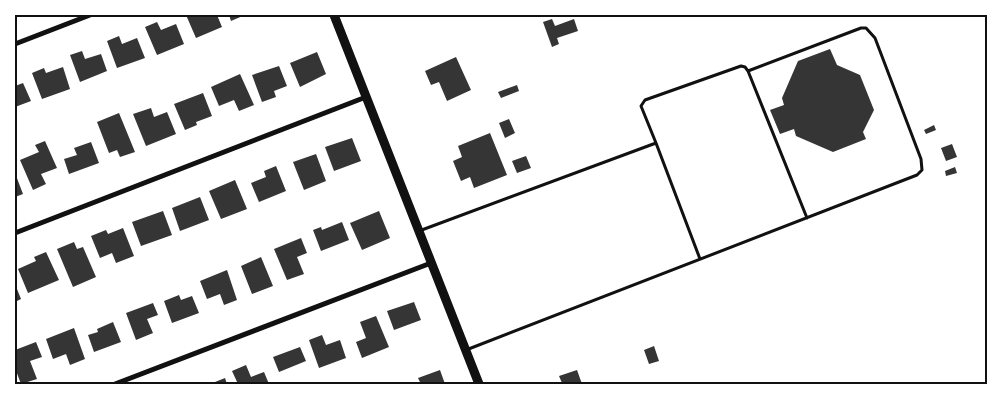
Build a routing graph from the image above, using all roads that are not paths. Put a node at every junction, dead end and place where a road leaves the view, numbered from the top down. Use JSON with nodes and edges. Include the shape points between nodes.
{"nodes":[{"id":1,"x":90,"y":15,"type":"edge"},
{"id":2,"x":334,"y":15,"type":"edge"},
{"id":3,"x":15,"y":44,"type":"edge"},
{"id":4,"x":748,"y":72,"type":"junction"},
{"id":5,"x":366,"y":97,"type":"junction"},
{"id":6,"x":656,"y":143,"type":"junction"},
{"id":7,"x":807,"y":218,"type":"junction"},
{"id":8,"x":418,"y":231,"type":"junction"},
{"id":9,"x":15,"y":232,"type":"edge"},
{"id":10,"x":700,"y":259,"type":"junction"},
{"id":11,"x":431,"y":263,"type":"junction"},
{"id":12,"x":466,"y":350,"type":"junction"},
{"id":13,"x":115,"y":384,"type":"edge"},
{"id":14,"x":479,"y":384,"type":"edge"}],
"edges":[{"from":1,"to":3,"type":"street"},
{"from":2,"to":5,"type":"street"},
{"from":4,"to":6,"type":"lane","via":[[741,66],[645,100],[641,106]]},
{"from":4,"to":7,"type":"lane"},
{"from":4,"to":7,"type":"lane","via":[[861,28],[866,28],[875,38],[922,170],[917,175]]},
{"from":5,"to":8,"type":"street"},
{"from":5,"to":9,"type":"street"},
{"from":6,"to":8,"type":"lane"},
{"from":6,"to":10,"type":"lane"},
{"from":7,"to":10,"type":"lane"},
{"from":8,"to":11,"type":"street"},
{"from":10,"to":12,"type":"lane"},
{"from":11,"to":12,"type":"street"},
{"from":11,"to":13,"type":"street"},
{"from":12,"to":14,"type":"street"}]}
